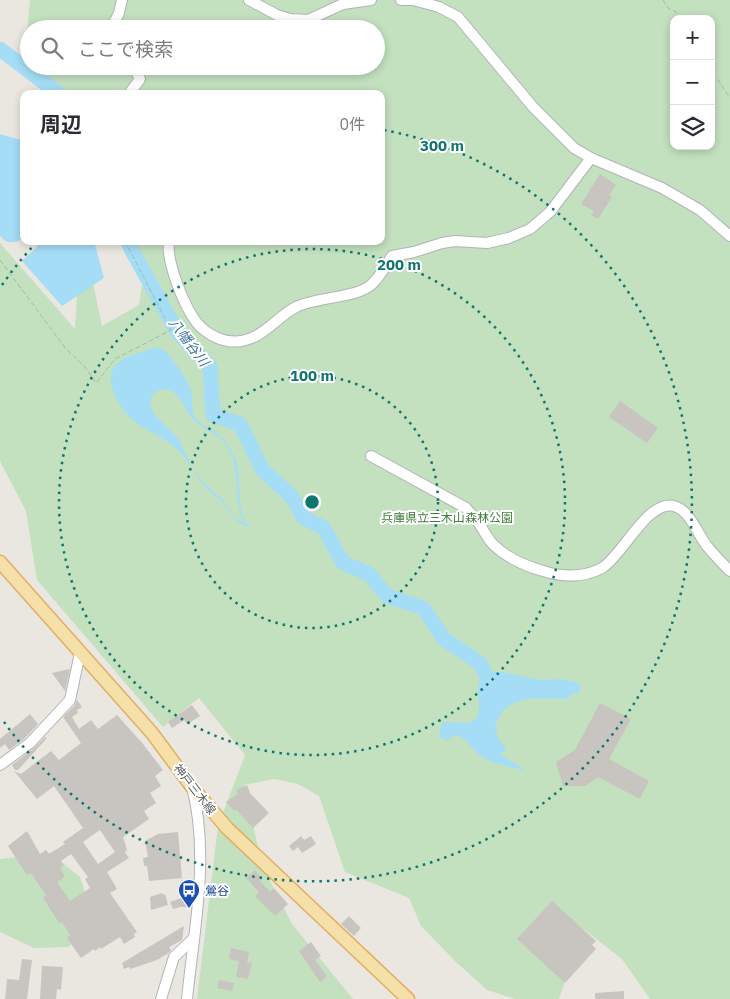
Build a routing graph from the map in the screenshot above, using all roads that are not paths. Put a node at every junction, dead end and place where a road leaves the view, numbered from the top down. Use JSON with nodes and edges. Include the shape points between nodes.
{"nodes":[{"id":1,"x":122,"y":0,"type":"edge"},
{"id":2,"x":249,"y":0,"type":"edge"},
{"id":3,"x":371,"y":0,"type":"edge"},
{"id":4,"x":400,"y":0,"type":"edge"},
{"id":5,"x":115,"y":20,"type":"edge"},
{"id":6,"x":138,"y":75,"type":"edge"},
{"id":7,"x":132,"y":90,"type":"edge"},
{"id":8,"x":590,"y":158,"type":"junction"},
{"id":9,"x":730,"y":236,"type":"edge"},
{"id":10,"x":168,"y":245,"type":"edge"},
{"id":11,"x":371,"y":456,"type":"dead end"},
{"id":12,"x":0,"y":562,"type":"edge"},
{"id":13,"x":730,"y":571,"type":"edge"},
{"id":14,"x":80,"y":653,"type":"junction"},
{"id":15,"x":0,"y":765,"type":"edge"},
{"id":16,"x":192,"y":787,"type":"junction"},
{"id":17,"x":193,"y":939,"type":"junction"},
{"id":18,"x":160,"y":999,"type":"edge"},
{"id":19,"x":187,"y":999,"type":"edge"},
{"id":20,"x":408,"y":999,"type":"edge"}],
"edges":[{"from":1,"to":5,"type":"street"},
{"from":2,"to":3,"type":"street","via":[[284,17],[308,20],[343,4]]},
{"from":4,"to":8,"type":"street","via":[[439,6],[458,17],[552,128]]},
{"from":6,"to":7,"type":"street","via":[[140,80]]},
{"from":8,"to":9,"type":"street","via":[[662,188],[700,210]]},
{"from":8,"to":10,"type":"street","via":[[550,212],[530,229],[486,243],[442,243],[392,256],[372,285],[361,291],[296,307],[259,334],[242,341],[228,341],[212,335],[198,323],[171,268]]},
{"from":11,"to":13,"type":"street","via":[[466,508],[493,545],[507,556],[533,568],[560,576],[580,575],[602,568],[653,512],[664,505],[685,512],[706,545]]},
{"from":12,"to":14,"type":"main road","name":"神戸三木線"},
{"from":14,"to":15,"type":"street","via":[[70,700],[30,743]]},
{"from":14,"to":16,"type":"main road","name":"神戸三木線","via":[[152,733]]},
{"from":16,"to":17,"type":"street","via":[[200,850]]},
{"from":16,"to":20,"type":"main road","name":"神戸三木線","via":[[227,828]]},
{"from":17,"to":18,"type":"street","via":[[174,957]]},
{"from":17,"to":19,"type":"street"}]}
